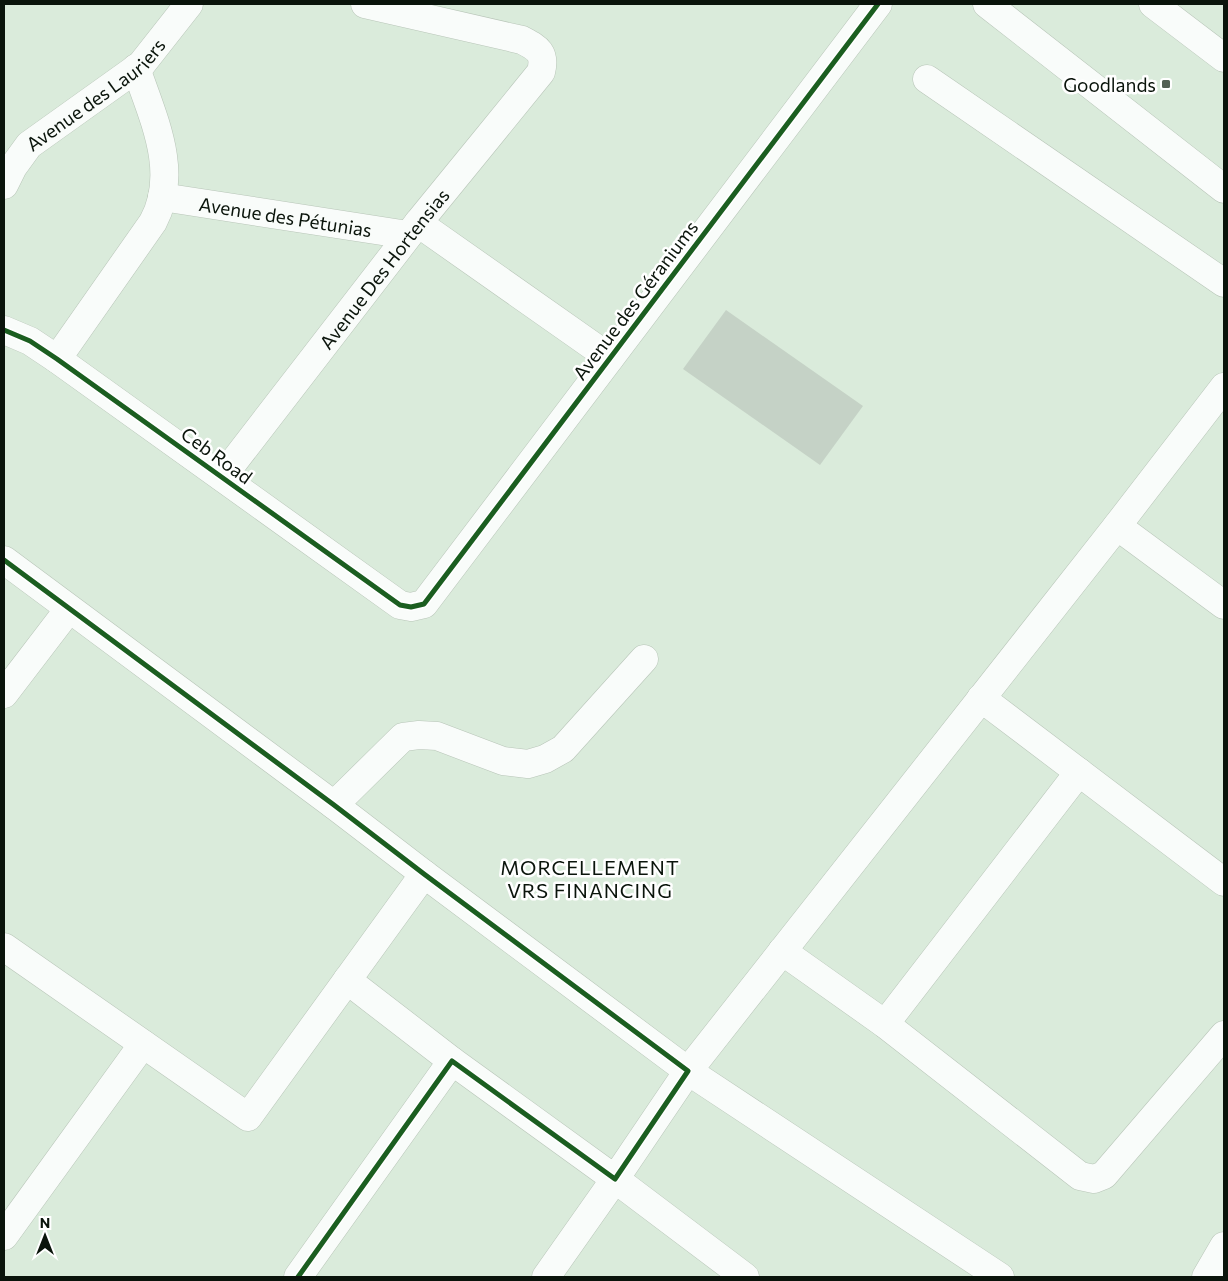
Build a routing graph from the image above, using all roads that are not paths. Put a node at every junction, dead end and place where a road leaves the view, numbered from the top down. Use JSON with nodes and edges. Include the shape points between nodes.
{"nodes":[{"id":1,"x":189,"y":4,"type":"edge"},
{"id":2,"x":365,"y":4,"type":"edge"},
{"id":3,"x":878,"y":4,"type":"edge"},
{"id":4,"x":987,"y":4,"type":"edge"},
{"id":5,"x":1153,"y":4,"type":"edge"},
{"id":6,"x":1224,"y":58,"type":"edge"},
{"id":7,"x":136,"y":68,"type":"junction"},
{"id":8,"x":927,"y":79,"type":"dead end"},
{"id":9,"x":4,"y":185,"type":"edge"},
{"id":10,"x":1224,"y":189,"type":"edge"},
{"id":11,"x":162,"y":197,"type":"junction"},
{"id":12,"x":413,"y":229,"type":"junction"},
{"id":13,"x":1224,"y":283,"type":"edge"},
{"id":14,"x":4,"y":330,"type":"edge"},
{"id":15,"x":610,"y":358,"type":"junction"},
{"id":16,"x":57,"y":359,"type":"junction"},
{"id":17,"x":1224,"y":386,"type":"edge"},
{"id":18,"x":222,"y":477,"type":"junction"},
{"id":19,"x":1117,"y":526,"type":"junction"},
{"id":20,"x":4,"y":560,"type":"edge"},
{"id":21,"x":1224,"y":604,"type":"edge"},
{"id":22,"x":411,"y":607,"type":"joint"},
{"id":23,"x":69,"y":609,"type":"junction"},
{"id":24,"x":644,"y":659,"type":"dead end"},
{"id":25,"x":4,"y":694,"type":"edge"},
{"id":26,"x":982,"y":698,"type":"junction"},
{"id":27,"x":1079,"y":772,"type":"junction"},
{"id":28,"x":334,"y":804,"type":"junction"},
{"id":29,"x":424,"y":874,"type":"junction"},
{"id":30,"x":1224,"y":882,"type":"edge"},
{"id":31,"x":4,"y":947,"type":"edge"},
{"id":32,"x":782,"y":951,"type":"junction"},
{"id":33,"x":347,"y":980,"type":"junction"},
{"id":34,"x":885,"y":1024,"type":"junction"},
{"id":35,"x":1224,"y":1035,"type":"edge"},
{"id":36,"x":143,"y":1044,"type":"junction"},
{"id":37,"x":452,"y":1060,"type":"junction"},
{"id":38,"x":688,"y":1071,"type":"junction"},
{"id":39,"x":615,"y":1178,"type":"junction"},
{"id":40,"x":4,"y":1236,"type":"edge"},
{"id":41,"x":1224,"y":1246,"type":"edge"},
{"id":42,"x":298,"y":1277,"type":"edge"},
{"id":43,"x":546,"y":1277,"type":"edge"},
{"id":44,"x":745,"y":1277,"type":"edge"},
{"id":45,"x":1000,"y":1277,"type":"edge"},
{"id":46,"x":1206,"y":1277,"type":"edge"}],
"edges":[{"from":1,"to":7,"type":"street","name":"Avenue des Lauriers"},
{"from":2,"to":12,"type":"street","name":"Avenue Des Hortensias","via":[[522,40],[538,49],[543,60],[541,72]]},
{"from":3,"to":15,"type":"street","name":"Avenue des Géraniums"},
{"from":4,"to":10,"type":"street"},
{"from":5,"to":6,"type":"street"},
{"from":7,"to":9,"type":"street","name":"Avenue des Lauriers","via":[[29,145]]},
{"from":7,"to":11,"type":"street","via":[[163,148]]},
{"from":8,"to":13,"type":"street"},
{"from":11,"to":12,"type":"street","name":"Avenue des Pétunias"},
{"from":11,"to":16,"type":"street","via":[[160,211],[153,222]]},
{"from":12,"to":15,"type":"street"},
{"from":12,"to":18,"type":"street","name":"Avenue Des Hortensias"},
{"from":14,"to":16,"type":"street","name":"Ceb Road","via":[[30,341]]},
{"from":15,"to":22,"type":"street","name":"Avenue des Géraniums","via":[[424,604]]},
{"from":16,"to":18,"type":"street","name":"Ceb Road"},
{"from":17,"to":19,"type":"street"},
{"from":18,"to":22,"type":"street","name":"Ceb Road","via":[[400,604]]},
{"from":19,"to":21,"type":"street"},
{"from":19,"to":26,"type":"street"},
{"from":20,"to":23,"type":"street"},
{"from":23,"to":25,"type":"street"},
{"from":23,"to":28,"type":"street"},
{"from":24,"to":28,"type":"street","via":[[563,749],[545,759],[528,764],[503,761],[437,736],[403,737]]},
{"from":26,"to":27,"type":"street"},
{"from":26,"to":32,"type":"street"},
{"from":27,"to":30,"type":"street"},
{"from":27,"to":34,"type":"street"},
{"from":28,"to":29,"type":"street"},
{"from":29,"to":33,"type":"street"},
{"from":29,"to":38,"type":"street"},
{"from":31,"to":36,"type":"street"},
{"from":32,"to":34,"type":"street"},
{"from":32,"to":38,"type":"street"},
{"from":33,"to":36,"type":"street","via":[[248,1117]]},
{"from":33,"to":37,"type":"street"},
{"from":34,"to":35,"type":"street","via":[[1080,1176],[1094,1179],[1104,1175]]},
{"from":36,"to":40,"type":"street"},
{"from":37,"to":39,"type":"street"},
{"from":37,"to":42,"type":"street"},
{"from":38,"to":39,"type":"street"},
{"from":38,"to":45,"type":"street"},
{"from":39,"to":43,"type":"street"},
{"from":39,"to":44,"type":"street"},
{"from":41,"to":46,"type":"street"}]}
